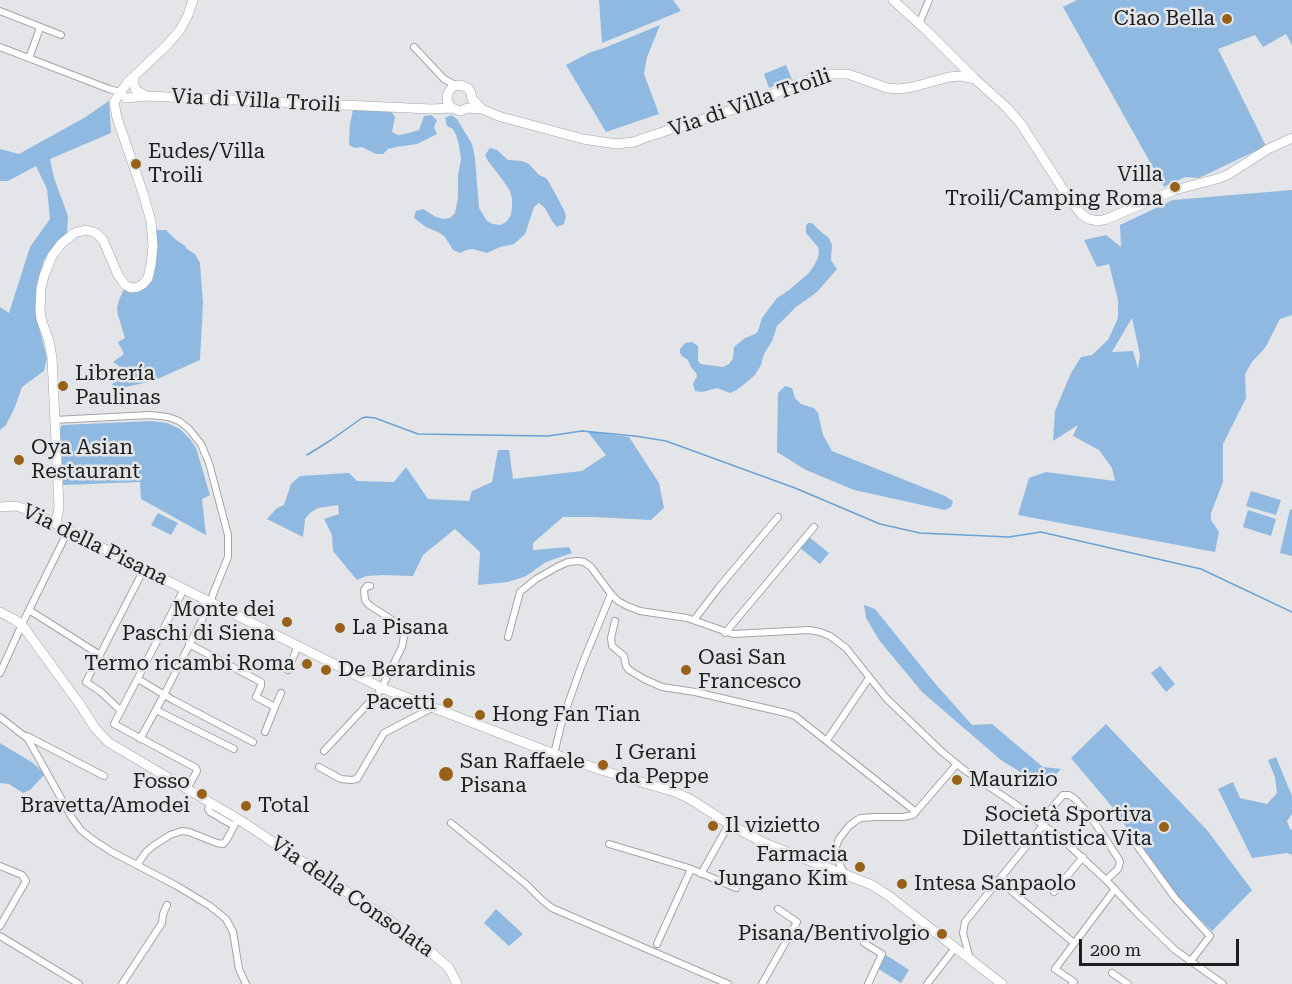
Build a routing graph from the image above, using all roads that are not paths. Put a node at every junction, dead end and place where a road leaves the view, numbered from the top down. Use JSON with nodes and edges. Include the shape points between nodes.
{"nodes":[{"id":1,"x":193,"y":0,"type":"edge"},
{"id":2,"x":893,"y":0,"type":"edge"},
{"id":3,"x":928,"y":0,"type":"edge"},
{"id":4,"x":0,"y":11,"type":"edge"},
{"id":5,"x":919,"y":24,"type":"junction"},
{"id":6,"x":40,"y":28,"type":"junction"},
{"id":7,"x":61,"y":35,"type":"dead end"},
{"id":8,"x":0,"y":47,"type":"edge"},
{"id":9,"x":414,"y":47,"type":"dead end"},
{"id":10,"x":29,"y":58,"type":"junction"},
{"id":11,"x":134,"y":76,"type":"junction"},
{"id":12,"x":975,"y":79,"type":"junction"},
{"id":13,"x":444,"y":80,"type":"junction"},
{"id":14,"x":455,"y":85,"type":"junction"},
{"id":15,"x":123,"y":95,"type":"junction"},
{"id":16,"x":447,"y":95,"type":"junction"},
{"id":17,"x":146,"y":96,"type":"junction"},
{"id":18,"x":470,"y":103,"type":"junction"},
{"id":19,"x":437,"y":108,"type":"junction"},
{"id":20,"x":452,"y":108,"type":"junction"},
{"id":21,"x":1292,"y":138,"type":"edge"},
{"id":22,"x":54,"y":420,"type":"junction"},
{"id":23,"x":0,"y":507,"type":"edge"},
{"id":24,"x":59,"y":507,"type":"junction"},
{"id":25,"x":43,"y":516,"type":"junction"},
{"id":26,"x":778,"y":517,"type":"dead end"},
{"id":27,"x":63,"y":527,"type":"junction"},
{"id":28,"x":814,"y":527,"type":"dead end"},
{"id":29,"x":144,"y":569,"type":"junction"},
{"id":30,"x":370,"y":586,"type":"dead end"},
{"id":31,"x":184,"y":589,"type":"junction"},
{"id":32,"x":611,"y":594,"type":"junction"},
{"id":33,"x":212,"y":602,"type":"junction"},
{"id":34,"x":29,"y":610,"type":"junction"},
{"id":35,"x":0,"y":612,"type":"edge"},
{"id":36,"x":694,"y":620,"type":"junction"},
{"id":37,"x":615,"y":621,"type":"dead end"},
{"id":38,"x":22,"y":625,"type":"junction"},
{"id":39,"x":725,"y":633,"type":"junction"},
{"id":40,"x":508,"y":637,"type":"dead end"},
{"id":41,"x":189,"y":644,"type":"junction"},
{"id":42,"x":298,"y":646,"type":"junction"},
{"id":43,"x":100,"y":655,"type":"junction"},
{"id":44,"x":288,"y":670,"type":"dead end"},
{"id":45,"x":0,"y":673,"type":"edge"},
{"id":46,"x":869,"y":678,"type":"junction"},
{"id":47,"x":138,"y":679,"type":"junction"},
{"id":48,"x":382,"y":688,"type":"junction"},
{"id":49,"x":280,"y":693,"type":"dead end"},
{"id":50,"x":164,"y":695,"type":"junction"},
{"id":51,"x":275,"y":707,"type":"junction"},
{"id":52,"x":432,"y":708,"type":"junction"},
{"id":53,"x":156,"y":710,"type":"junction"},
{"id":54,"x":121,"y":711,"type":"junction"},
{"id":55,"x":0,"y":717,"type":"edge"},
{"id":56,"x":265,"y":732,"type":"dead end"},
{"id":57,"x":27,"y":736,"type":"junction"},
{"id":58,"x":140,"y":738,"type":"junction"},
{"id":59,"x":827,"y":740,"type":"junction"},
{"id":60,"x":253,"y":742,"type":"dead end"},
{"id":61,"x":234,"y":749,"type":"dead end"},
{"id":62,"x":324,"y":751,"type":"dead end"},
{"id":63,"x":554,"y":754,"type":"junction"},
{"id":64,"x":957,"y":764,"type":"junction"},
{"id":65,"x":319,"y":767,"type":"dead end"},
{"id":66,"x":104,"y":776,"type":"dead end"},
{"id":67,"x":188,"y":789,"type":"junction"},
{"id":68,"x":916,"y":812,"type":"junction"},
{"id":69,"x":236,"y":822,"type":"junction"},
{"id":70,"x":451,"y":823,"type":"dead end"},
{"id":71,"x":1042,"y":823,"type":"junction"},
{"id":72,"x":729,"y":824,"type":"junction"},
{"id":73,"x":1127,"y":832,"type":"dead end"},
{"id":74,"x":609,"y":844,"type":"dead end"},
{"id":75,"x":1083,"y":857,"type":"junction"},
{"id":76,"x":137,"y":865,"type":"junction"},
{"id":77,"x":0,"y":867,"type":"edge"},
{"id":78,"x":691,"y":869,"type":"junction"},
{"id":79,"x":844,"y":873,"type":"junction"},
{"id":80,"x":701,"y":874,"type":"junction"},
{"id":81,"x":998,"y":880,"type":"junction"},
{"id":82,"x":1106,"y":880,"type":"junction"},
{"id":83,"x":736,"y":888,"type":"dead end"},
{"id":84,"x":1115,"y":889,"type":"junction"},
{"id":85,"x":1054,"y":892,"type":"dead end"},
{"id":86,"x":168,"y":905,"type":"dead end"},
{"id":87,"x":778,"y":909,"type":"dead end"},
{"id":88,"x":0,"y":926,"type":"edge"},
{"id":89,"x":0,"y":936,"type":"edge"},
{"id":90,"x":864,"y":943,"type":"dead end"},
{"id":91,"x":1074,"y":943,"type":"junction"},
{"id":92,"x":657,"y":944,"type":"dead end"},
{"id":93,"x":955,"y":948,"type":"junction"},
{"id":94,"x":970,"y":960,"type":"junction"},
{"id":95,"x":1190,"y":962,"type":"junction"},
{"id":96,"x":1112,"y":973,"type":"dead end"},
{"id":97,"x":990,"y":981,"type":"edge"},
{"id":98,"x":80,"y":984,"type":"edge"},
{"id":99,"x":122,"y":984,"type":"edge"},
{"id":100,"x":246,"y":984,"type":"edge"},
{"id":101,"x":457,"y":984,"type":"edge"},
{"id":102,"x":728,"y":984,"type":"edge"},
{"id":103,"x":762,"y":984,"type":"edge"},
{"id":104,"x":868,"y":984,"type":"edge"},
{"id":105,"x":927,"y":984,"type":"edge"},
{"id":106,"x":1002,"y":984,"type":"edge"},
{"id":107,"x":1072,"y":984,"type":"edge"},
{"id":108,"x":1128,"y":984,"type":"edge"},
{"id":109,"x":1223,"y":984,"type":"edge"}],
"edges":[{"from":1,"to":11,"type":"street","via":[[180,30]]},
{"from":2,"to":5,"type":"street"},
{"from":3,"to":5,"type":"street"},
{"from":4,"to":6,"type":"street"},
{"from":5,"to":12,"type":"street"},
{"from":6,"to":7,"type":"street"},
{"from":6,"to":10,"type":"street"},
{"from":8,"to":10,"type":"street"},
{"from":9,"to":13,"type":"street"},
{"from":10,"to":15,"type":"street"},
{"from":11,"to":15,"type":"street"},
{"from":11,"to":17,"type":"street","via":[[136,90]]},
{"from":12,"to":18,"type":"street","name":"Via di Villa Troili","via":[[949,77],[899,89],[848,74],[829,74],[747,105],[624,143],[584,139],[498,116]]},
{"from":12,"to":21,"type":"street","via":[[1017,118],[1068,197],[1091,220],[1107,219],[1175,190],[1220,178]]},
{"from":13,"to":14,"type":"street"},
{"from":13,"to":16,"type":"street"},
{"from":14,"to":16,"type":"street"},
{"from":14,"to":18,"type":"street","via":[[468,88]]},
{"from":15,"to":17,"type":"street","name":"Via di Villa Troili"},
{"from":15,"to":22,"type":"street","via":[[117,115],[151,221],[151,265],[142,285],[126,286],[103,240],[88,230],[72,234],[51,256],[40,307],[51,350]]},
{"from":16,"to":19,"type":"street"},
{"from":16,"to":20,"type":"street"},
{"from":17,"to":19,"type":"street","name":"Via di Villa Troili"},
{"from":18,"to":20,"type":"street","name":"Via di Villa Troili","via":[[460,111]]},
{"from":19,"to":20,"type":"street","name":"Via di Villa Troili"},
{"from":22,"to":24,"type":"street"},
{"from":22,"to":33,"type":"street","via":[[161,416],[179,421],[198,439],[206,453],[228,535],[227,561]]},
{"from":23,"to":25,"type":"street","name":"Via della Pisana","via":[[18,506]]},
{"from":24,"to":25,"type":"street"},
{"from":24,"to":27,"type":"street"},
{"from":25,"to":27,"type":"street","name":"Via della Pisana"},
{"from":26,"to":36,"type":"street"},
{"from":27,"to":29,"type":"street","name":"Via della Pisana"},
{"from":27,"to":34,"type":"street"},
{"from":28,"to":39,"type":"street"},
{"from":29,"to":31,"type":"street","name":"Via della Pisana"},
{"from":29,"to":43,"type":"street"},
{"from":30,"to":48,"type":"street","via":[[364,590],[367,603],[398,623],[403,633],[402,647]]},
{"from":31,"to":33,"type":"street","name":"Via della Pisana"},
{"from":31,"to":47,"type":"street"},
{"from":32,"to":36,"type":"street","via":[[640,611]]},
{"from":32,"to":40,"type":"street","via":[[586,563],[564,563],[520,592]]},
{"from":32,"to":63,"type":"street","via":[[578,674]]},
{"from":33,"to":41,"type":"street"},
{"from":33,"to":42,"type":"street","name":"Via della Pisana"},
{"from":34,"to":38,"type":"street"},
{"from":34,"to":43,"type":"street"},
{"from":35,"to":38,"type":"street"},
{"from":36,"to":39,"type":"street"},
{"from":37,"to":59,"type":"street","via":[[612,646],[624,656],[627,669],[644,679],[662,687],[789,713]]},
{"from":38,"to":45,"type":"street"},
{"from":38,"to":67,"type":"street","name":"Via della Consolata","via":[[103,737]]},
{"from":39,"to":46,"type":"street","via":[[819,632],[842,645]]},
{"from":41,"to":50,"type":"street"},
{"from":41,"to":51,"type":"street","via":[[260,681],[256,697]]},
{"from":42,"to":44,"type":"street"},
{"from":42,"to":48,"type":"street","name":"Via della Pisana"},
{"from":43,"to":54,"type":"street","via":[[86,682]]},
{"from":46,"to":59,"type":"street"},
{"from":46,"to":64,"type":"street"},
{"from":47,"to":50,"type":"street"},
{"from":47,"to":54,"type":"street"},
{"from":48,"to":52,"type":"street","name":"Via della Pisana"},
{"from":48,"to":62,"type":"street"},
{"from":49,"to":51,"type":"street"},
{"from":50,"to":53,"type":"street"},
{"from":50,"to":60,"type":"street"},
{"from":51,"to":56,"type":"street"},
{"from":52,"to":63,"type":"street","name":"Via della Pisana"},
{"from":52,"to":65,"type":"street","via":[[384,733],[355,780],[341,779]]},
{"from":53,"to":58,"type":"street"},
{"from":53,"to":61,"type":"street"},
{"from":54,"to":58,"type":"street","via":[[114,724]]},
{"from":55,"to":57,"type":"street"},
{"from":57,"to":66,"type":"street"},
{"from":57,"to":76,"type":"street","via":[[77,826]]},
{"from":58,"to":67,"type":"street","via":[[196,768]]},
{"from":59,"to":68,"type":"street"},
{"from":63,"to":72,"type":"street","name":"Via della Pisana","via":[[675,792]]},
{"from":64,"to":68,"type":"street"},
{"from":64,"to":71,"type":"street"},
{"from":67,"to":69,"type":"street","name":"Via della Consolata"},
{"from":68,"to":79,"type":"street","via":[[911,816],[865,818],[852,823],[835,849]]},
{"from":69,"to":76,"type":"street","via":[[221,844],[187,831],[174,833],[150,848]]},
{"from":69,"to":101,"type":"street","name":"Via della Consolata","via":[[411,935],[448,968]]},
{"from":70,"to":102,"type":"street","via":[[552,908]]},
{"from":71,"to":75,"type":"street"},
{"from":71,"to":81,"type":"street"},
{"from":71,"to":82,"type":"street","via":[[1063,795],[1075,799],[1120,862]]},
{"from":72,"to":79,"type":"street","name":"Via della Pisana","via":[[764,843]]},
{"from":72,"to":80,"type":"street"},
{"from":73,"to":95,"type":"street","via":[[1174,898],[1210,936]]},
{"from":74,"to":78,"type":"street"},
{"from":75,"to":82,"type":"street"},
{"from":75,"to":85,"type":"street"},
{"from":76,"to":100,"type":"street","via":[[226,919],[235,937],[239,969]]},
{"from":77,"to":88,"type":"street","via":[[26,881]]},
{"from":78,"to":80,"type":"street"},
{"from":78,"to":92,"type":"street"},
{"from":79,"to":93,"type":"street","name":"Via della Pisana","via":[[886,893]]},
{"from":80,"to":83,"type":"street"},
{"from":81,"to":91,"type":"street"},
{"from":81,"to":94,"type":"street","via":[[964,923]]},
{"from":82,"to":84,"type":"street"},
{"from":84,"to":91,"type":"street"},
{"from":84,"to":95,"type":"street"},
{"from":86,"to":99,"type":"street","via":[[162,923]]},
{"from":87,"to":103,"type":"street","via":[[796,922]]},
{"from":89,"to":98,"type":"street"},
{"from":90,"to":104,"type":"street","via":[[882,954]]},
{"from":91,"to":107,"type":"street","via":[[1055,969]]},
{"from":93,"to":94,"type":"street","name":"Via della Pisana"},
{"from":93,"to":105,"type":"street"},
{"from":94,"to":97,"type":"street","name":"Via della Pisana"},
{"from":95,"to":109,"type":"street"},
{"from":96,"to":108,"type":"street"},
{"from":97,"to":106,"type":"street","name":"Via della Pisana"}]}
